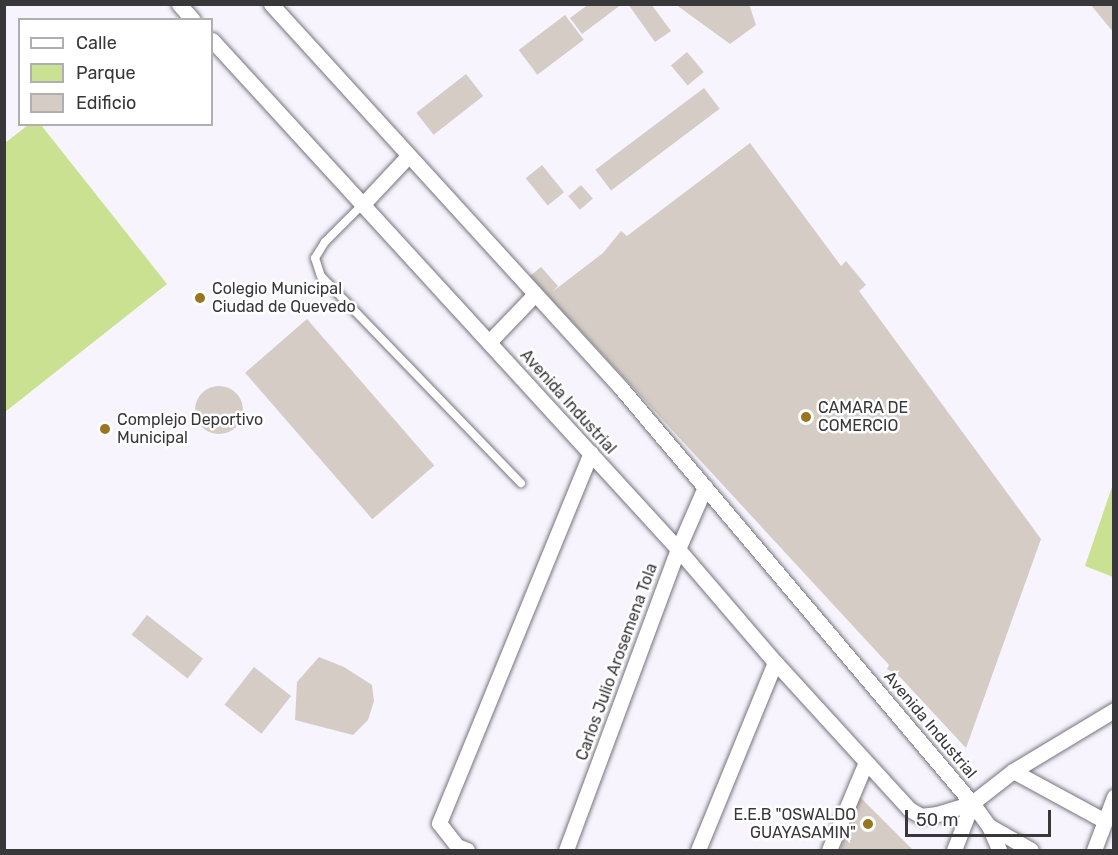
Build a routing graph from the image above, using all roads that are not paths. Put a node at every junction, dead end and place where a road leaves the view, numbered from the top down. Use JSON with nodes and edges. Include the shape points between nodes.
{"nodes":[{"id":1,"x":179,"y":4,"type":"edge"},
{"id":2,"x":271,"y":4,"type":"edge"},
{"id":3,"x":191,"y":18,"type":"edge"},
{"id":4,"x":213,"y":41,"type":"edge"},
{"id":5,"x":408,"y":156,"type":"junction"},
{"id":6,"x":364,"y":203,"type":"junction"},
{"id":7,"x":535,"y":294,"type":"junction"},
{"id":8,"x":489,"y":342,"type":"junction"},
{"id":9,"x":591,"y":453,"type":"junction"},
{"id":10,"x":521,"y":483,"type":"dead end"},
{"id":11,"x":705,"y":487,"type":"junction"},
{"id":12,"x":678,"y":549,"type":"junction"},
{"id":13,"x":775,"y":662,"type":"junction"},
{"id":14,"x":1113,"y":710,"type":"edge"},
{"id":15,"x":866,"y":762,"type":"junction"},
{"id":16,"x":1013,"y":771,"type":"junction"},
{"id":17,"x":1113,"y":797,"type":"edge"},
{"id":18,"x":972,"y":803,"type":"junction"},
{"id":19,"x":1105,"y":821,"type":"junction"},
{"id":20,"x":989,"y":826,"type":"junction"},
{"id":21,"x":467,"y":850,"type":"edge"},
{"id":22,"x":566,"y":850,"type":"edge"},
{"id":23,"x":698,"y":850,"type":"edge"},
{"id":24,"x":829,"y":850,"type":"edge"},
{"id":25,"x":954,"y":850,"type":"edge"},
{"id":26,"x":999,"y":850,"type":"edge"},
{"id":27,"x":1031,"y":850,"type":"edge"},
{"id":28,"x":1094,"y":850,"type":"edge"}],
"edges":[{"from":1,"to":3,"type":"street"},
{"from":2,"to":5,"type":"street","name":"Avenida Industrial"},
{"from":4,"to":6,"type":"street","name":"Avenida Industrial"},
{"from":5,"to":6,"type":"street"},
{"from":5,"to":7,"type":"street","name":"Avenida Industrial"},
{"from":6,"to":8,"type":"street","name":"Avenida Industrial"},
{"from":6,"to":10,"type":"lane","via":[[325,242],[315,258],[321,276]]},
{"from":7,"to":8,"type":"street"},
{"from":7,"to":11,"type":"street","name":"Avenida Industrial"},
{"from":8,"to":9,"type":"street","name":"Avenida Industrial"},
{"from":9,"to":12,"type":"street","name":"Avenida Industrial"},
{"from":9,"to":21,"type":"street","via":[[439,823],[457,846]]},
{"from":11,"to":12,"type":"street","name":"Carlos Julio Arosemena Tola"},
{"from":11,"to":18,"type":"street","name":"Avenida Industrial"},
{"from":12,"to":13,"type":"street","name":"Avenida Industrial"},
{"from":12,"to":22,"type":"street","name":"Carlos Julio Arosemena Tola"},
{"from":13,"to":15,"type":"street","name":"Avenida Industrial"},
{"from":13,"to":23,"type":"street"},
{"from":14,"to":16,"type":"street"},
{"from":15,"to":18,"type":"street","name":"Avenida Industrial","via":[[909,809],[921,816]]},
{"from":15,"to":24,"type":"street"},
{"from":16,"to":18,"type":"street"},
{"from":16,"to":19,"type":"street"},
{"from":17,"to":19,"type":"street"},
{"from":18,"to":20,"type":"street"},
{"from":18,"to":25,"type":"street"},
{"from":19,"to":28,"type":"street"},
{"from":20,"to":26,"type":"street"},
{"from":20,"to":27,"type":"street"}]}
